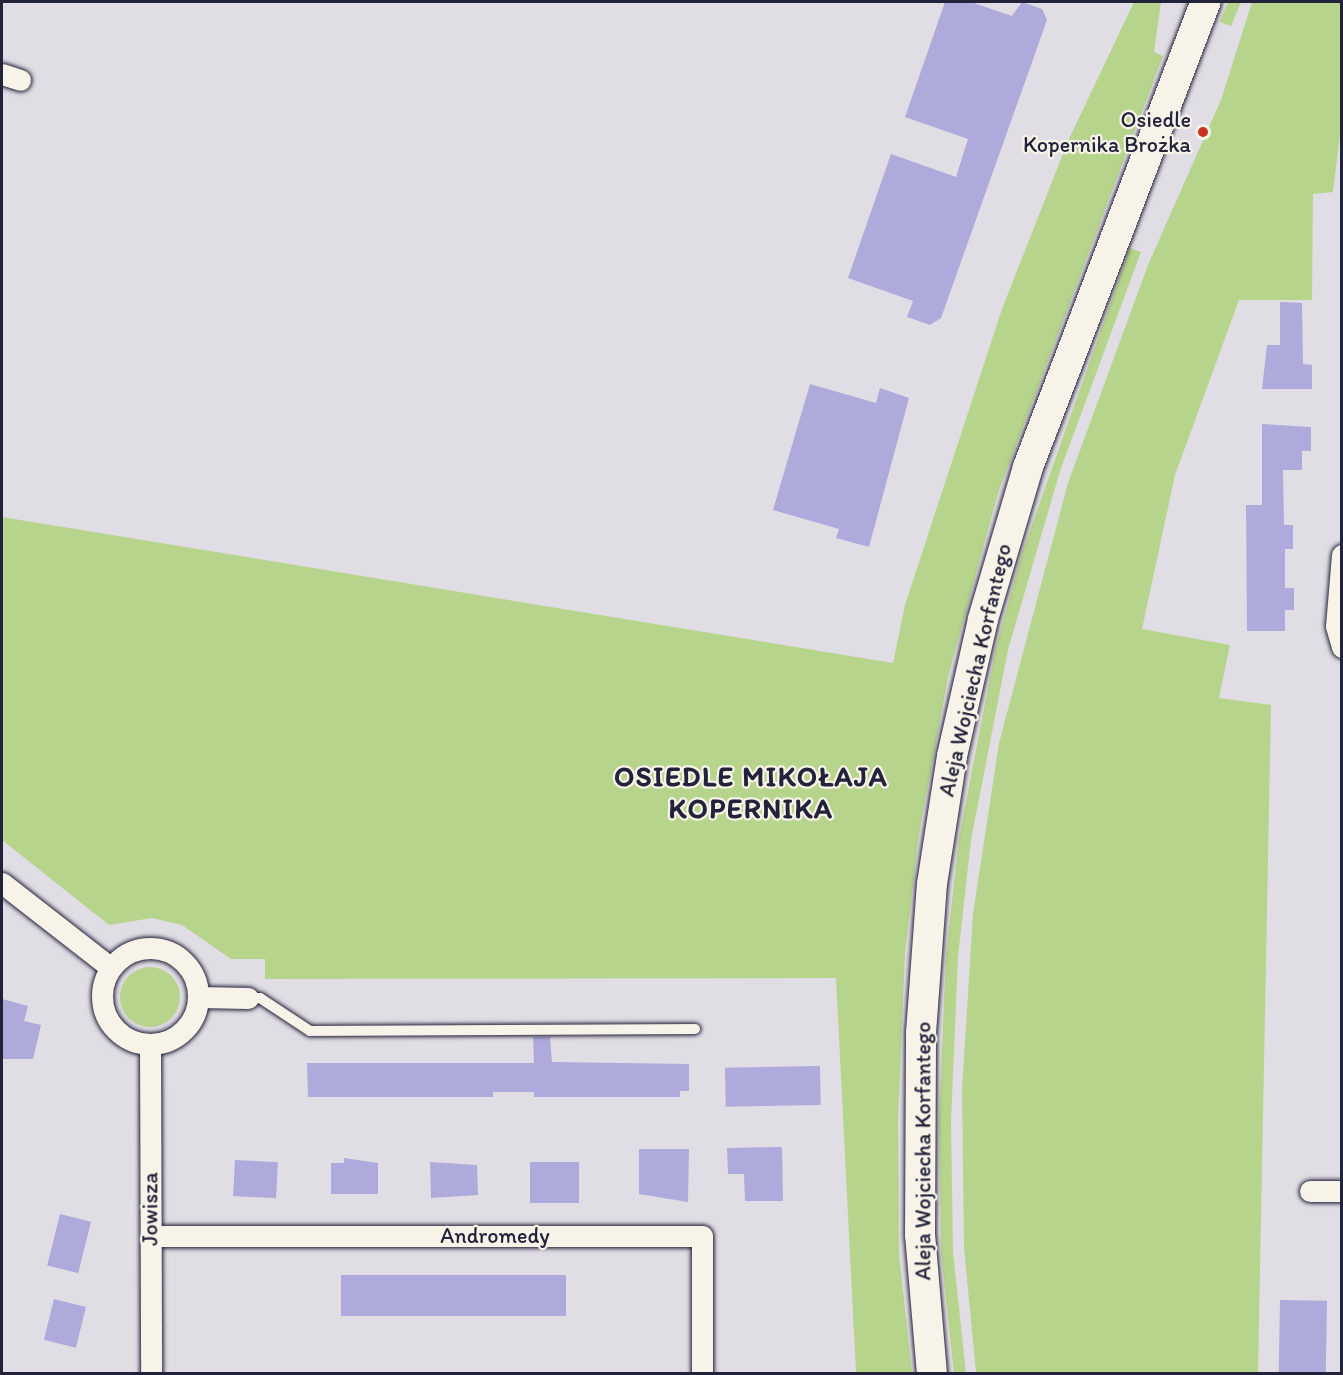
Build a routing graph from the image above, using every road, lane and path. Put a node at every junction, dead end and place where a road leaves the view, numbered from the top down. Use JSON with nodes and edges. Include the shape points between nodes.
{"nodes":[{"id":1,"x":1206,"y":2,"type":"edge"},
{"id":2,"x":1341,"y":555,"type":"edge"},
{"id":3,"x":1341,"y":647,"type":"edge"},
{"id":4,"x":2,"y":883,"type":"edge"},
{"id":5,"x":111,"y":968,"type":"junction"},
{"id":6,"x":198,"y":997,"type":"junction"},
{"id":7,"x":248,"y":998,"type":"joint"},
{"id":8,"x":695,"y":1029,"type":"dead end"},
{"id":9,"x":150,"y":1045,"type":"junction"},
{"id":10,"x":1310,"y":1191,"type":"dead end"},
{"id":11,"x":1341,"y":1191,"type":"edge"},
{"id":12,"x":150,"y":1236,"type":"junction"},
{"id":13,"x":151,"y":1374,"type":"edge"},
{"id":14,"x":702,"y":1374,"type":"edge"},
{"id":15,"x":932,"y":1374,"type":"edge"}],
"edges":[{"from":1,"to":15,"type":"main road","name":"Aleja Wojciecha Korfantego","via":[[1028,467],[984,619],[952,756],[932,885],[921,1033],[920,1235]]},
{"from":2,"to":3,"type":"street","via":[[1336,626]]},
{"from":4,"to":5,"type":"street"},
{"from":5,"to":6,"type":"street","via":[[135,950],[165,951],[189,969]]},
{"from":5,"to":9,"type":"street","via":[[103,993],[107,1018],[133,1041]]},
{"from":6,"to":7,"type":"street"},
{"from":6,"to":9,"type":"street","via":[[189,1025],[171,1039]]},
{"from":7,"to":8,"type":"lane","via":[[260,998],[310,1031]]},
{"from":9,"to":12,"type":"street","name":"Jowisza"},
{"from":10,"to":11,"type":"street"},
{"from":12,"to":13,"type":"street","name":"Jowisza"},
{"from":12,"to":14,"type":"street","name":"Andromedy","via":[[702,1236]]}]}
